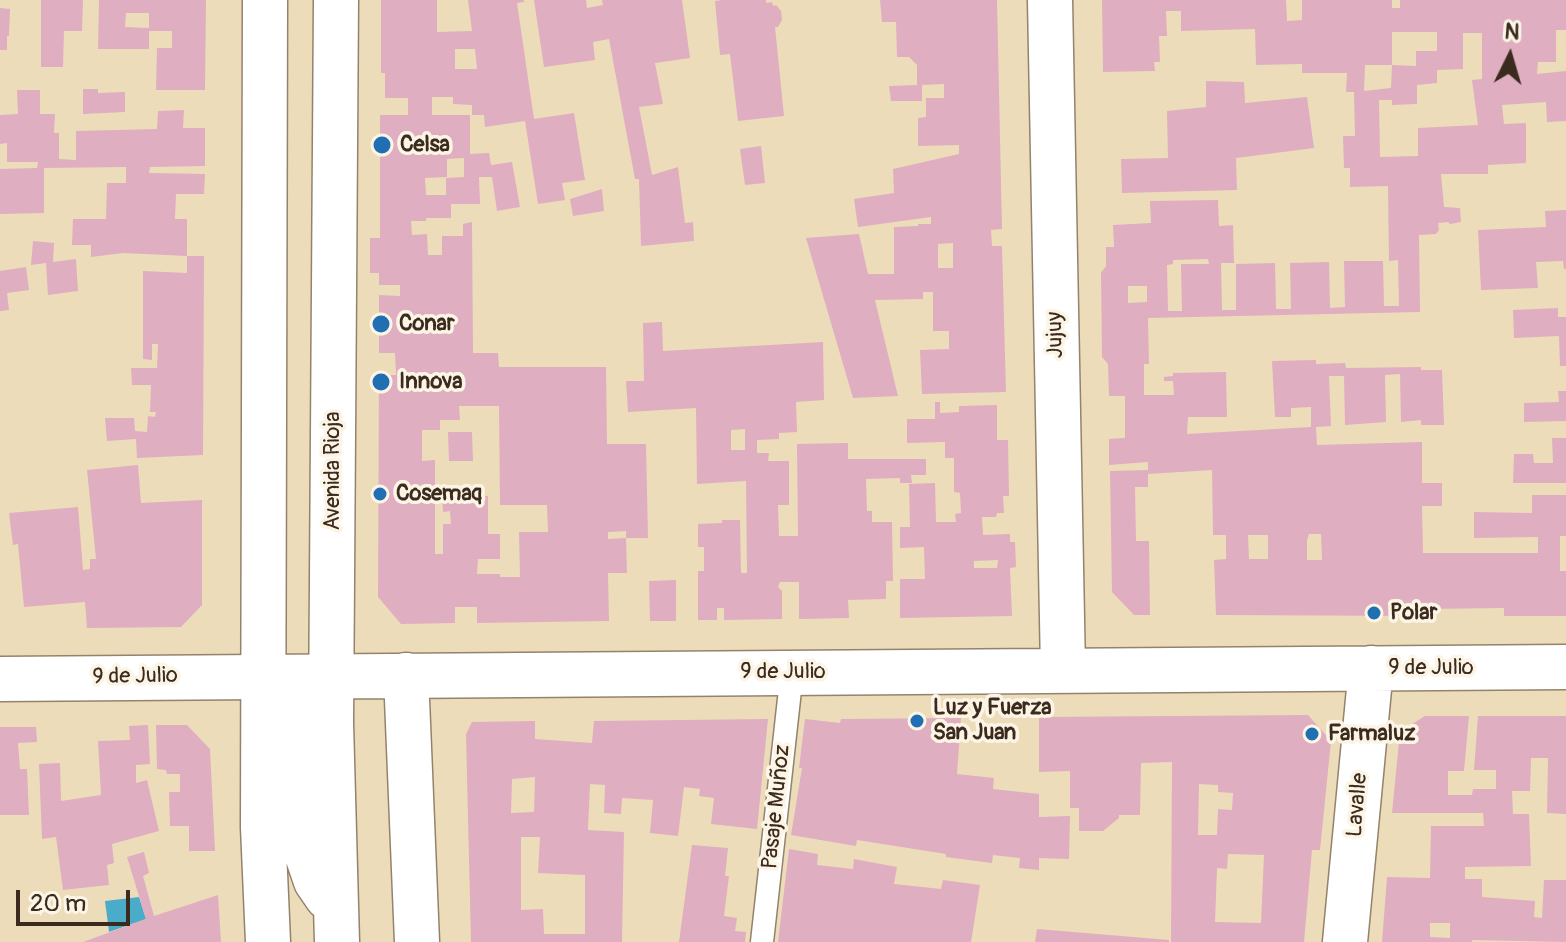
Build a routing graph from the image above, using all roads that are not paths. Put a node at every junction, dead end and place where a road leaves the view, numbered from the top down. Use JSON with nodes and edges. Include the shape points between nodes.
{"nodes":[{"id":1,"x":265,"y":0,"type":"edge"},
{"id":2,"x":336,"y":0,"type":"edge"},
{"id":3,"x":1050,"y":0,"type":"edge"},
{"id":4,"x":1566,"y":667,"type":"edge"},
{"id":5,"x":1371,"y":668,"type":"junction"},
{"id":6,"x":1063,"y":670,"type":"junction"},
{"id":7,"x":792,"y":672,"type":"junction"},
{"id":8,"x":264,"y":675,"type":"junction"},
{"id":9,"x":331,"y":675,"type":"junction"},
{"id":10,"x":406,"y":675,"type":"junction"},
{"id":11,"x":0,"y":679,"type":"edge"},
{"id":12,"x":336,"y":926,"type":"edge"},
{"id":13,"x":268,"y":942,"type":"edge"},
{"id":14,"x":417,"y":942,"type":"edge"},
{"id":15,"x":762,"y":942,"type":"edge"},
{"id":16,"x":1345,"y":942,"type":"edge"}],
"edges":[{"from":1,"to":8,"type":"street"},
{"from":2,"to":9,"type":"street","name":"Avenida Rioja"},
{"from":3,"to":6,"type":"street","name":"Jujuy"},
{"from":4,"to":5,"type":"street","name":"9 de Julio"},
{"from":5,"to":6,"type":"street","name":"9 de Julio"},
{"from":5,"to":16,"type":"street","name":"Lavalle"},
{"from":6,"to":7,"type":"street","name":"9 de Julio"},
{"from":7,"to":10,"type":"street","name":"9 de Julio"},
{"from":7,"to":15,"type":"lane","name":"Pasaje Muñoz"},
{"from":8,"to":9,"type":"street","name":"9 de Julio"},
{"from":8,"to":11,"type":"street","name":"9 de Julio"},
{"from":8,"to":12,"type":"street","via":[[283,687],[294,705],[300,827]]},
{"from":8,"to":13,"type":"street"},
{"from":9,"to":10,"type":"street","name":"9 de Julio"},
{"from":9,"to":12,"type":"street","name":"Avenida Rioja"},
{"from":10,"to":14,"type":"street"}]}
